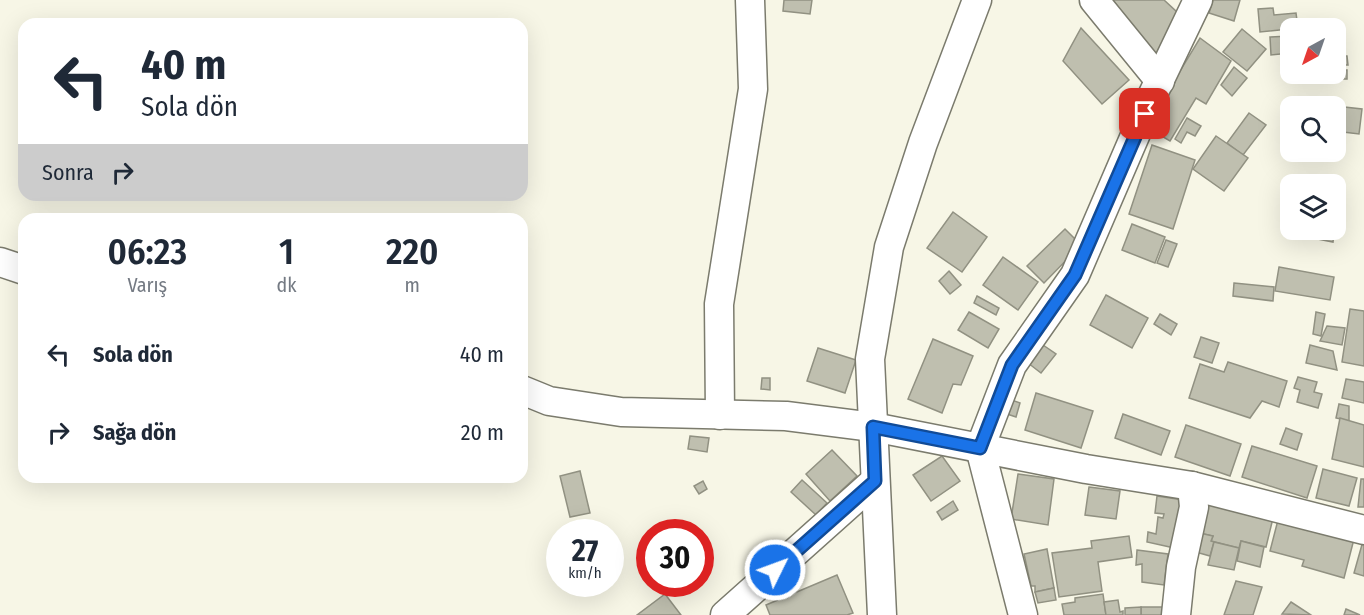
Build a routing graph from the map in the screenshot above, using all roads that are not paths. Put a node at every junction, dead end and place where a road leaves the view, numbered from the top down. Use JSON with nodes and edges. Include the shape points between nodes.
{"nodes":[{"id":1,"x":750,"y":0,"type":"edge"},
{"id":2,"x":976,"y":0,"type":"edge"},
{"id":3,"x":1094,"y":0,"type":"edge"},
{"id":4,"x":1198,"y":0,"type":"edge"},
{"id":5,"x":1160,"y":81,"type":"junction"},
{"id":6,"x":0,"y":262,"type":"edge"},
{"id":7,"x":18,"y":268,"type":"edge"},
{"id":8,"x":528,"y":392,"type":"edge"},
{"id":9,"x":720,"y":415,"type":"junction"},
{"id":10,"x":873,"y":427,"type":"junction"},
{"id":11,"x":980,"y":448,"type":"junction"},
{"id":12,"x":875,"y":481,"type":"junction"},
{"id":13,"x":1192,"y":486,"type":"junction"},
{"id":14,"x":1364,"y":530,"type":"edge"},
{"id":15,"x":725,"y":615,"type":"edge"},
{"id":16,"x":882,"y":615,"type":"edge"},
{"id":17,"x":1023,"y":615,"type":"edge"},
{"id":18,"x":1176,"y":615,"type":"edge"}],
"edges":[{"from":1,"to":9,"type":"street","via":[[753,89],[719,304]]},
{"from":2,"to":10,"type":"street","via":[[889,247],[870,359]]},
{"from":3,"to":5,"type":"street"},
{"from":4,"to":5,"type":"street"},
{"from":5,"to":11,"type":"street","via":[[1075,275],[1012,365]]},
{"from":6,"to":7,"type":"street"},
{"from":8,"to":9,"type":"street","via":[[549,401],[621,412]]},
{"from":9,"to":10,"type":"street","via":[[786,416]]},
{"from":10,"to":11,"type":"street"},
{"from":10,"to":12,"type":"street"},
{"from":11,"to":13,"type":"street"},
{"from":11,"to":17,"type":"street"},
{"from":12,"to":15,"type":"street"},
{"from":12,"to":16,"type":"street"},
{"from":13,"to":14,"type":"street"},
{"from":13,"to":18,"type":"street","via":[[1194,507]]}]}
